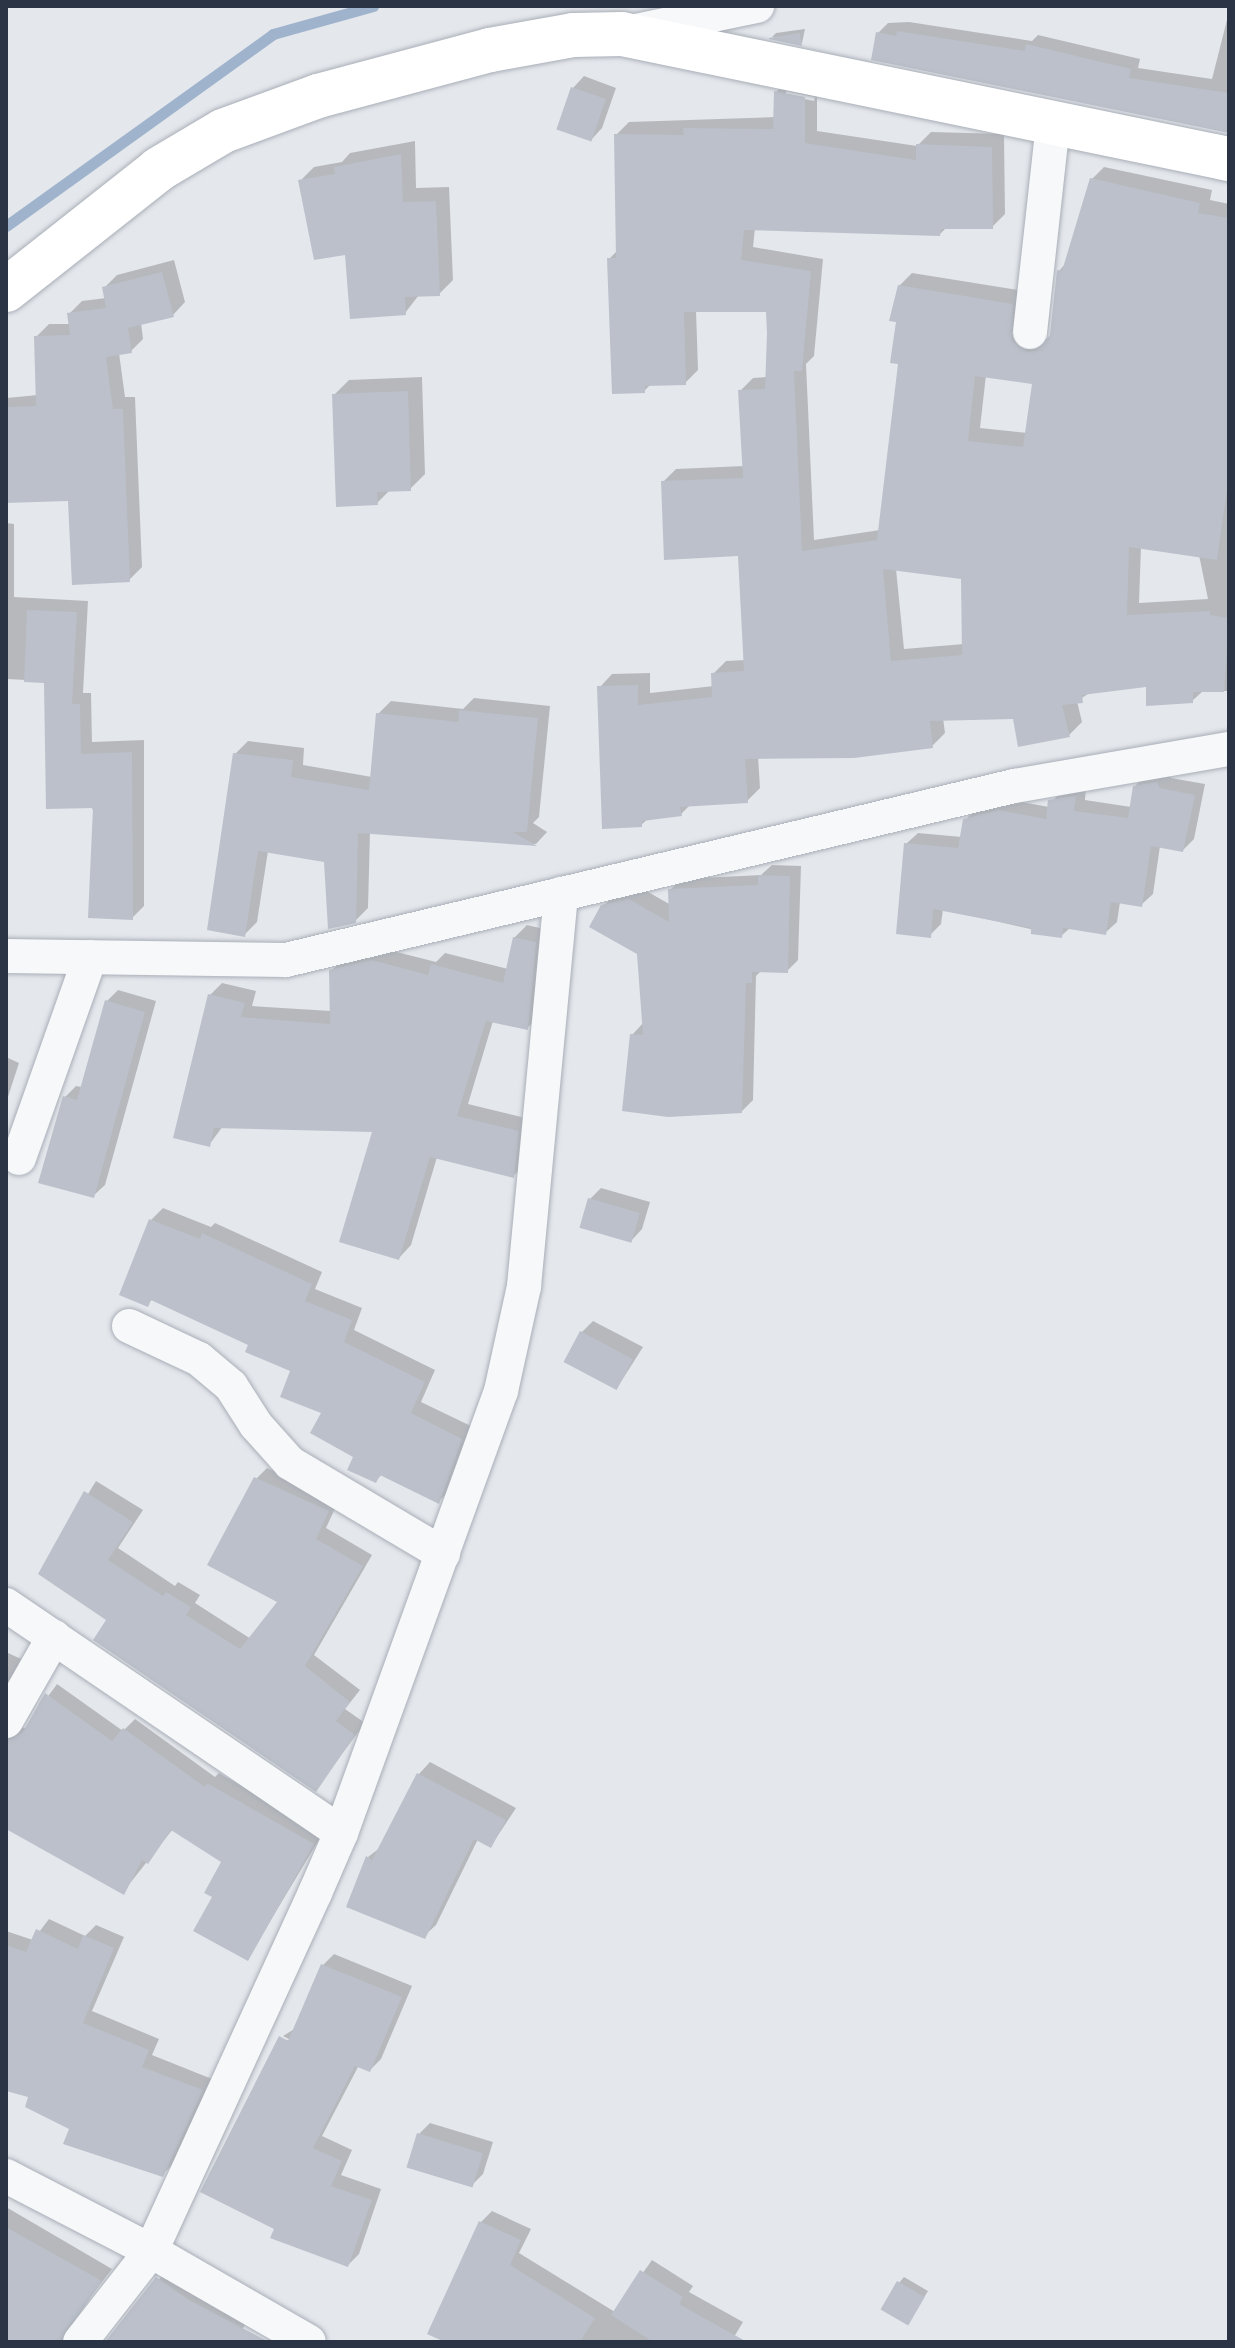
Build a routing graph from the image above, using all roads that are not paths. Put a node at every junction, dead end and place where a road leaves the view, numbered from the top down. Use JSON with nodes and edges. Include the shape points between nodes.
{"nodes":[{"id":1,"x":757,"y":6,"type":"edge"},
{"id":2,"x":622,"y":34,"type":"junction"},
{"id":3,"x":1053,"y":122,"type":"junction"},
{"id":4,"x":1229,"y":159,"type":"edge"},
{"id":5,"x":6,"y":290,"type":"edge"},
{"id":6,"x":1030,"y":332,"type":"dead end"},
{"id":7,"x":1229,"y":749,"type":"edge"},
{"id":8,"x":561,"y":894,"type":"junction"},
{"id":9,"x":6,"y":956,"type":"edge"},
{"id":10,"x":90,"y":957,"type":"junction"},
{"id":11,"x":19,"y":1158,"type":"dead end"},
{"id":12,"x":129,"y":1326,"type":"dead end"},
{"id":13,"x":443,"y":1554,"type":"junction"},
{"id":14,"x":6,"y":1605,"type":"edge"},
{"id":15,"x":54,"y":1637,"type":"junction"},
{"id":16,"x":6,"y":1721,"type":"edge"},
{"id":17,"x":341,"y":1833,"type":"junction"},
{"id":18,"x":6,"y":2176,"type":"edge"},
{"id":19,"x":151,"y":2251,"type":"junction"},
{"id":20,"x":80,"y":2342,"type":"edge"},
{"id":21,"x":309,"y":2342,"type":"edge"}],
"edges":[{"from":1,"to":2,"type":"street"},
{"from":2,"to":3,"type":"street"},
{"from":2,"to":5,"type":"street","via":[[573,35],[490,50],[318,96],[223,131],[159,169]]},
{"from":3,"to":4,"type":"street"},
{"from":3,"to":6,"type":"street"},
{"from":7,"to":8,"type":"street","via":[[1014,786]]},
{"from":8,"to":10,"type":"street","via":[[286,960]]},
{"from":8,"to":13,"type":"street","via":[[524,1286],[501,1391]]},
{"from":9,"to":10,"type":"street"},
{"from":10,"to":11,"type":"street"},
{"from":12,"to":13,"type":"street","via":[[199,1359],[231,1386],[290,1463]]},
{"from":13,"to":17,"type":"street"},
{"from":14,"to":15,"type":"street"},
{"from":15,"to":16,"type":"street"},
{"from":15,"to":17,"type":"street"},
{"from":17,"to":19,"type":"street"},
{"from":18,"to":19,"type":"street"},
{"from":19,"to":20,"type":"street"},
{"from":19,"to":21,"type":"street"}]}
